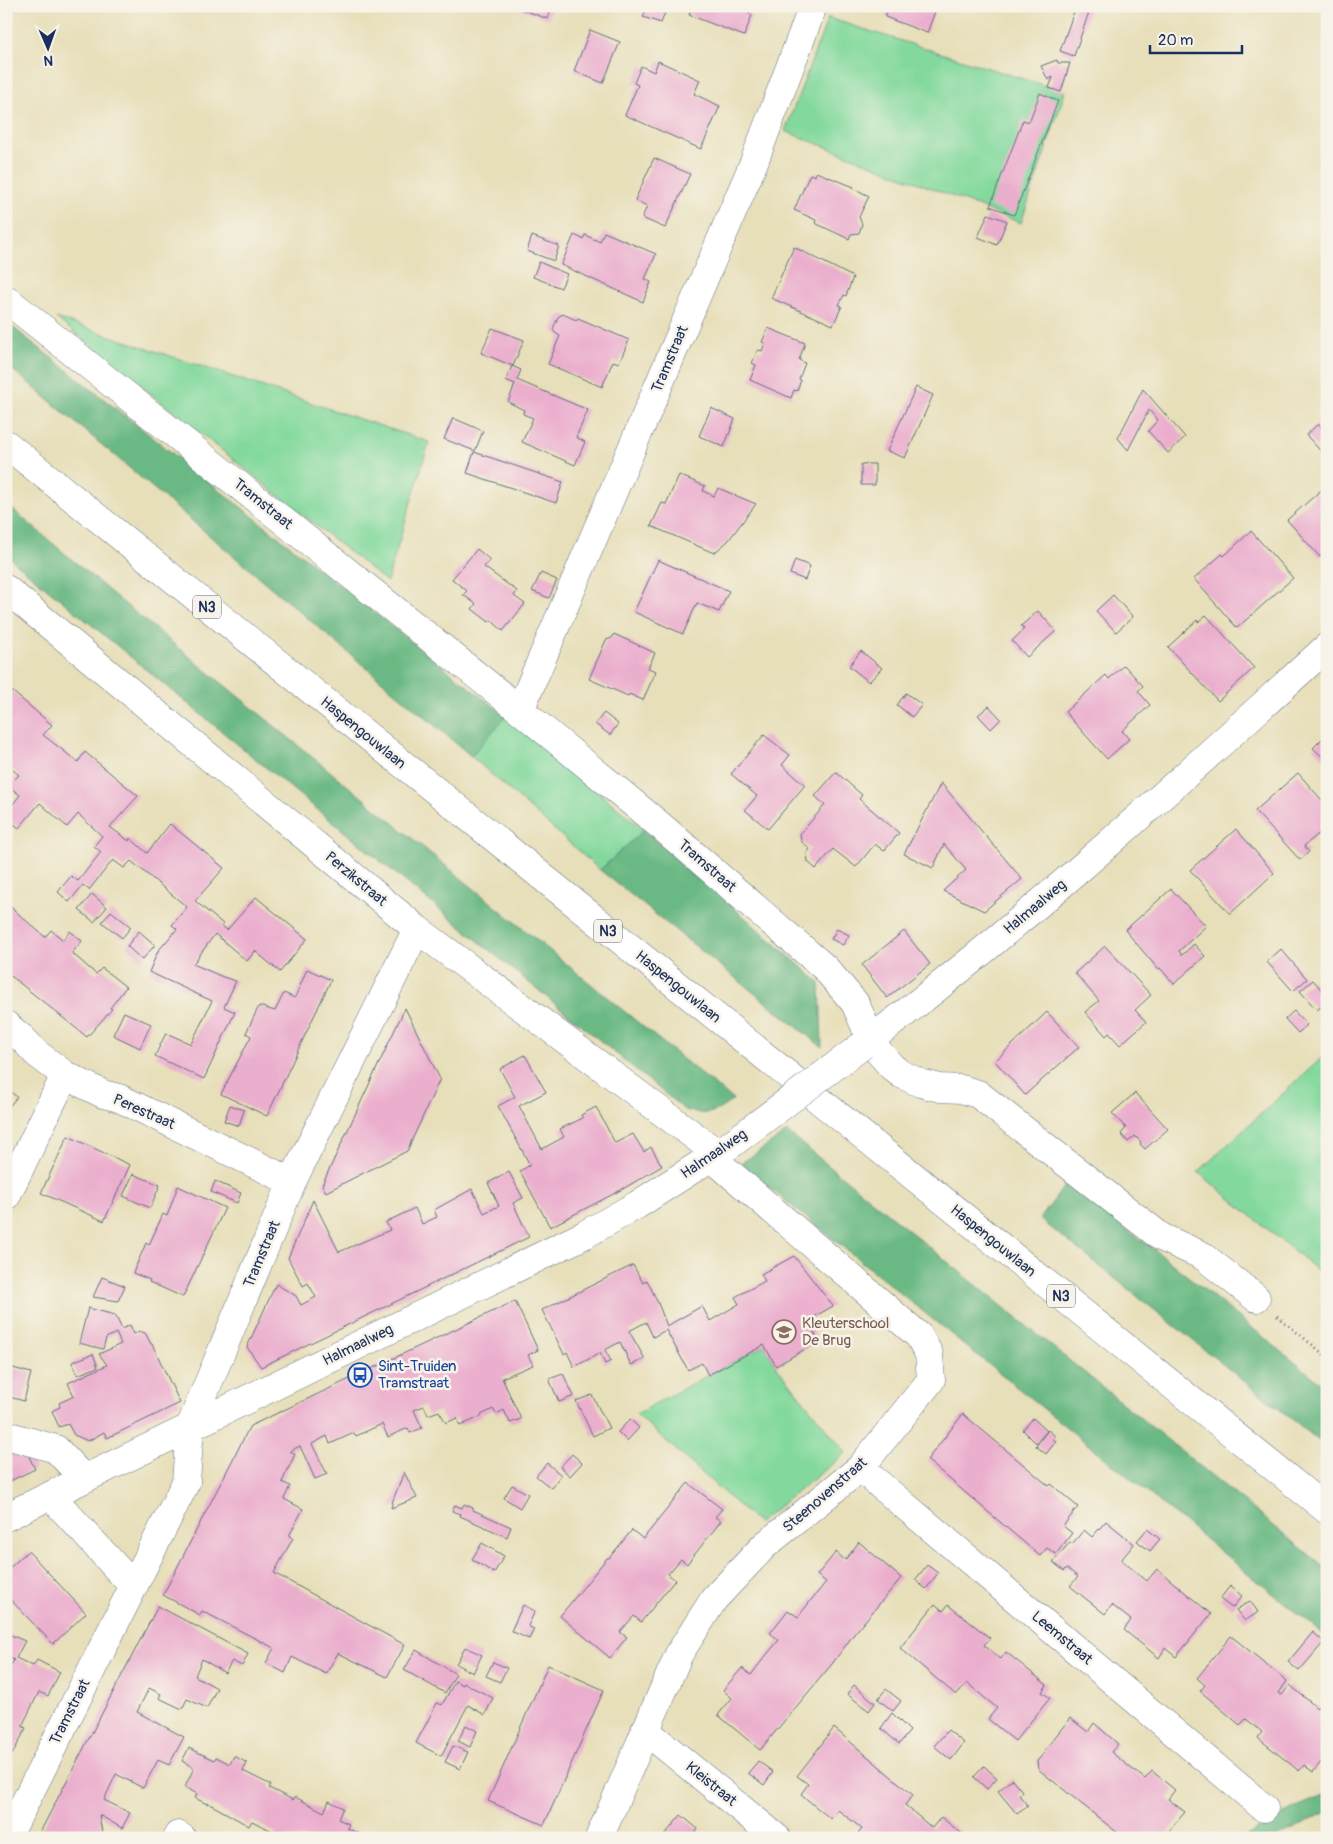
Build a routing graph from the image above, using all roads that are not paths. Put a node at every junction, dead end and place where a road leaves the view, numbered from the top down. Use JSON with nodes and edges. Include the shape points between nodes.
{"nodes":[{"id":1,"x":813,"y":6,"type":"edge"},
{"id":2,"x":6,"y":299,"type":"edge"},
{"id":3,"x":6,"y":444,"type":"edge"},
{"id":4,"x":6,"y":589,"type":"edge"},
{"id":5,"x":1327,"y":647,"type":"edge"},
{"id":6,"x":520,"y":710,"type":"junction"},
{"id":7,"x":416,"y":929,"type":"junction"},
{"id":8,"x":6,"y":1025,"type":"edge"},
{"id":9,"x":866,"y":1043,"type":"junction"},
{"id":10,"x":65,"y":1075,"type":"junction"},
{"id":11,"x":719,"y":1152,"type":"junction"},
{"id":12,"x":292,"y":1182,"type":"junction"},
{"id":13,"x":6,"y":1197,"type":"edge"},
{"id":14,"x":1256,"y":1298,"type":"road end"},
{"id":15,"x":190,"y":1427,"type":"junction"},
{"id":16,"x":6,"y":1435,"type":"edge"},
{"id":17,"x":860,"y":1468,"type":"junction"},
{"id":18,"x":84,"y":1479,"type":"junction"},
{"id":19,"x":50,"y":1496,"type":"junction"},
{"id":20,"x":1322,"y":1511,"type":"edge"},
{"id":21,"x":6,"y":1517,"type":"edge"},
{"id":22,"x":133,"y":1586,"type":"junction"},
{"id":23,"x":645,"y":1730,"type":"junction"},
{"id":24,"x":1264,"y":1808,"type":"dead end"},
{"id":25,"x":7,"y":1838,"type":"edge"},
{"id":26,"x":599,"y":1838,"type":"edge"},
{"id":27,"x":777,"y":1838,"type":"edge"}],
"edges":[{"from":1,"to":6,"type":"street","name":"Tramstraat","via":[[754,162]]},
{"from":2,"to":6,"type":"street","name":"Tramstraat"},
{"from":3,"to":20,"type":"street","name":"Haspengouwlaan","number":"N3"},
{"from":4,"to":7,"type":"street","name":"Perzikstraat"},
{"from":5,"to":9,"type":"street","name":"Halmaalweg","via":[[1057,889]]},
{"from":6,"to":9,"type":"street","name":"Tramstraat","via":[[825,968],[855,1003],[865,1026]]},
{"from":7,"to":11,"type":"street","name":"Perzikstraat"},
{"from":7,"to":12,"type":"street","name":"Tramstraat"},
{"from":8,"to":10,"type":"street","name":"Perestraat"},
{"from":9,"to":11,"type":"street","name":"Halmaalweg","bridge":true},
{"from":9,"to":14,"type":"street","via":[[901,1074],[920,1083],[978,1094],[1160,1237],[1204,1256]]},
{"from":10,"to":12,"type":"street","name":"Perestraat"},
{"from":10,"to":13,"type":"street"},
{"from":11,"to":15,"type":"street","name":"Halmaalweg","via":[[584,1235]]},
{"from":11,"to":17,"type":"street","name":"Steenovenstraat","via":[[919,1336],[929,1354],[931,1380]]},
{"from":12,"to":15,"type":"street","name":"Tramstraat"},
{"from":15,"to":18,"type":"street","name":"Halmaalweg"},
{"from":15,"to":22,"type":"street","name":"Tramstraat","via":[[186,1482]]},
{"from":16,"to":18,"type":"street","via":[[56,1449]]},
{"from":17,"to":23,"type":"street","name":"Steenovenstraat","via":[[764,1546],[714,1599],[679,1654]]},
{"from":17,"to":24,"type":"street","name":"Leemstraat"},
{"from":18,"to":19,"type":"street","name":"Halmaalweg"},
{"from":19,"to":21,"type":"street","name":"Halmaalweg"},
{"from":19,"to":22,"type":"street"},
{"from":22,"to":25,"type":"street","name":"Tramstraat"},
{"from":23,"to":26,"type":"street","name":"Steenovenstraat"},
{"from":23,"to":27,"type":"street","name":"Kleistraat"}]}
